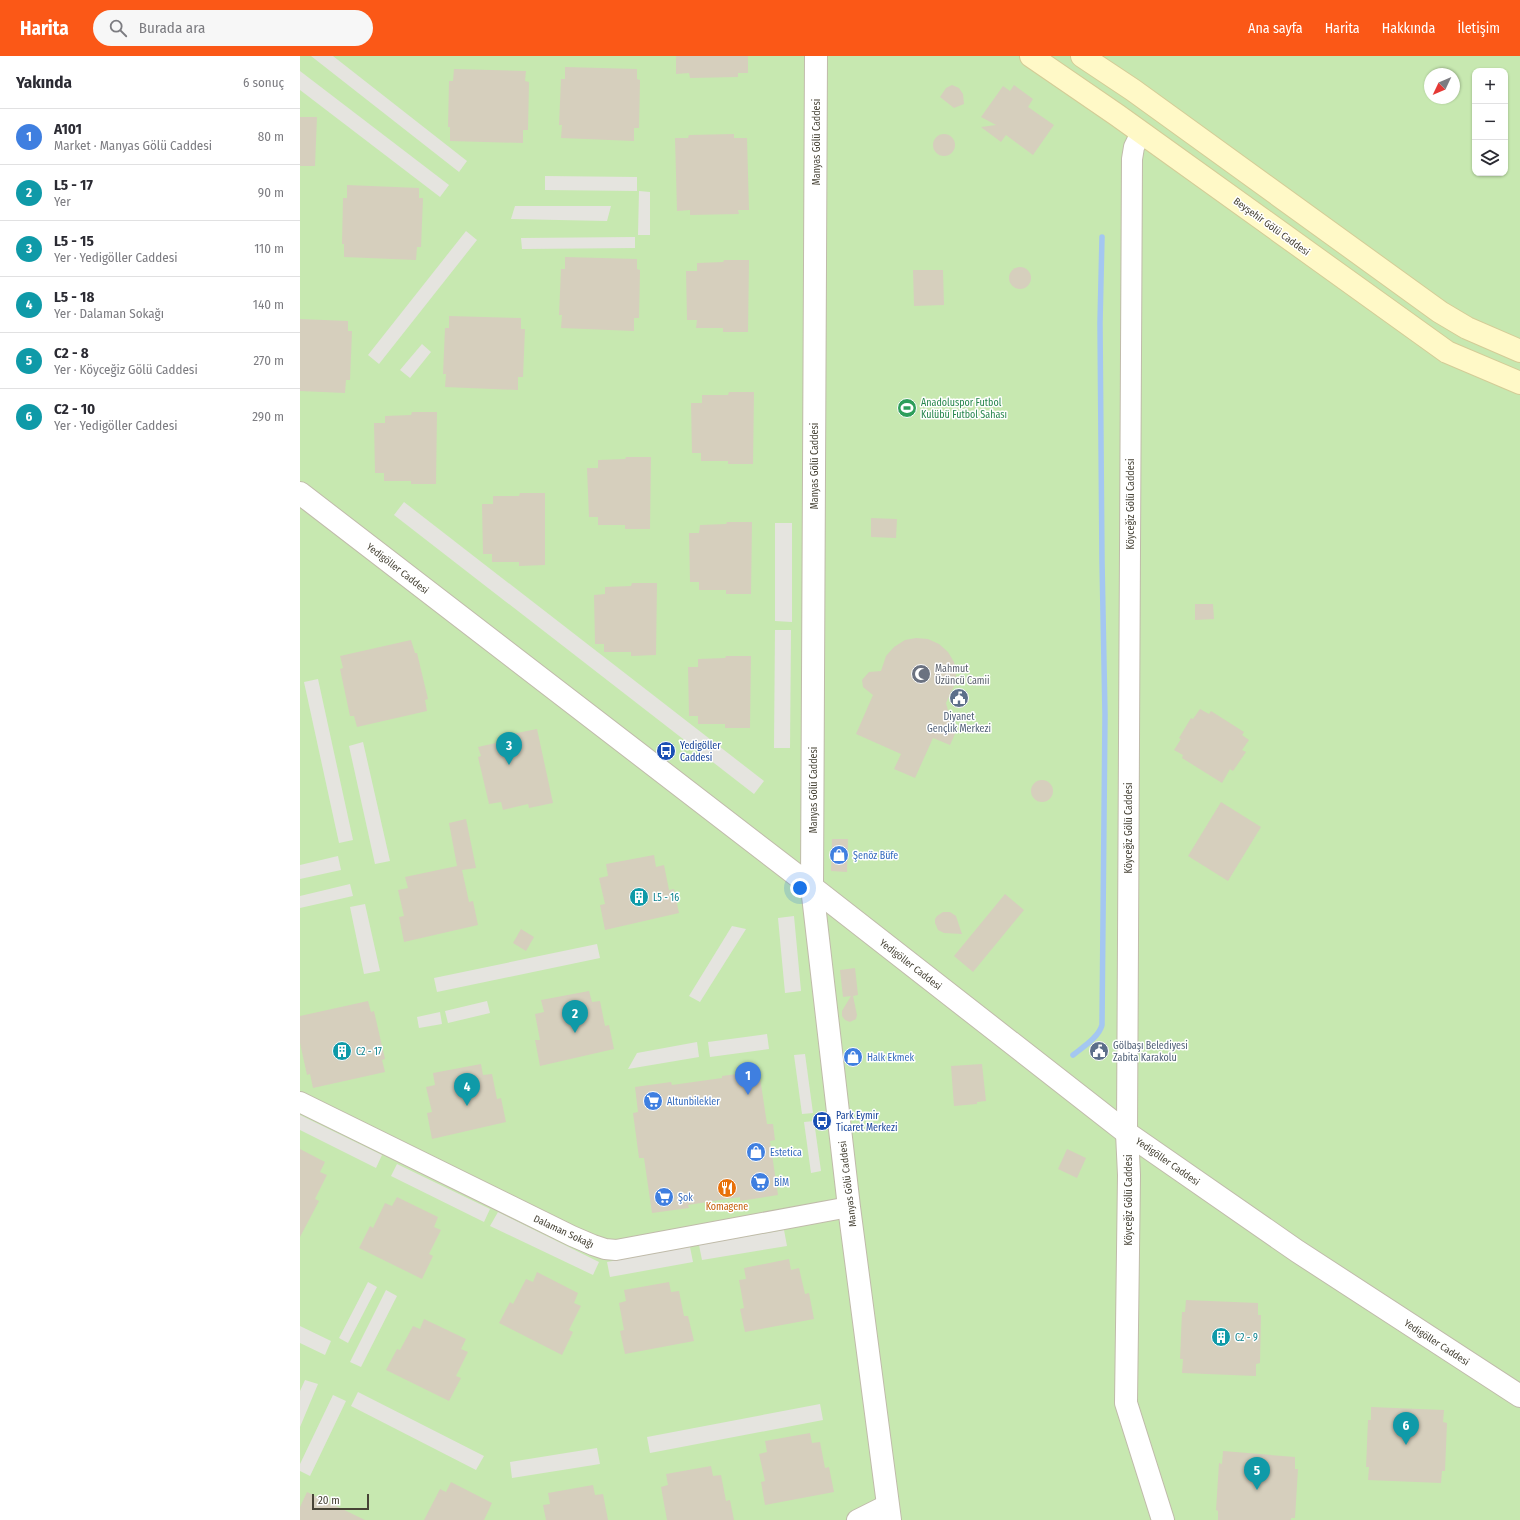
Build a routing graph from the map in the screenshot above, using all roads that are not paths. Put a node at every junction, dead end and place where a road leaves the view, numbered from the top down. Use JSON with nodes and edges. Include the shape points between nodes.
{"nodes":[{"id":1,"x":816,"y":56,"type":"edge"},
{"id":2,"x":1031,"y":56,"type":"edge"},
{"id":3,"x":1082,"y":56,"type":"edge"},
{"id":4,"x":1133,"y":90,"type":"junction"},
{"id":5,"x":1117,"y":115,"type":"junction"},
{"id":6,"x":1177,"y":123,"type":"junction"},
{"id":7,"x":1141,"y":133,"type":"junction"},
{"id":8,"x":1160,"y":146,"type":"junction"},
{"id":9,"x":1520,"y":351,"type":"edge"},
{"id":10,"x":1520,"y":383,"type":"edge"},
{"id":11,"x":300,"y":493,"type":"edge"},
{"id":12,"x":812,"y":887,"type":"junction"},
{"id":13,"x":300,"y":1102,"type":"edge"},
{"id":14,"x":1127,"y":1133,"type":"junction"},
{"id":15,"x":849,"y":1207,"type":"junction"},
{"id":16,"x":1520,"y":1396,"type":"edge"},
{"id":17,"x":889,"y":1512,"type":"edge"},
{"id":18,"x":857,"y":1520,"type":"edge"},
{"id":19,"x":1163,"y":1520,"type":"edge"}],
"edges":[{"from":1,"to":12,"type":"street","name":"Manyas Gölü Caddesi"},
{"from":2,"to":5,"type":"main road","name":"Beyşehir Gölü Caddesi"},
{"from":3,"to":4,"type":"main road"},
{"from":4,"to":5,"type":"main road"},
{"from":4,"to":6,"type":"main road"},
{"from":5,"to":7,"type":"main road","name":"Beyşehir Gölü Caddesi"},
{"from":6,"to":8,"type":"main road"},
{"from":6,"to":9,"type":"main road","via":[[1440,312],[1467,328]]},
{"from":7,"to":8,"type":"main road","name":"Beyşehir Gölü Caddesi"},
{"from":7,"to":14,"type":"street","name":"Köyceğiz Gölü Caddesi","via":[[1132,152]]},
{"from":8,"to":10,"type":"main road","name":"Beyşehir Gölü Caddesi","via":[[1447,352]]},
{"from":11,"to":12,"type":"street","name":"Yedigöller Caddesi"},
{"from":12,"to":14,"type":"street","name":"Yedigöller Caddesi"},
{"from":12,"to":15,"type":"street","name":"Manyas Gölü Caddesi"},
{"from":13,"to":15,"type":"street","name":"Dalaman Sokağı","via":[[572,1236],[605,1249],[616,1250]]},
{"from":14,"to":16,"type":"street","name":"Yedigöller Caddesi","via":[[1297,1251]]},
{"from":14,"to":19,"type":"street","name":"Köyceğiz Gölü Caddesi","via":[[1129,1175],[1126,1403]]},
{"from":15,"to":17,"type":"street","name":"Manyas Gölü Caddesi"},
{"from":17,"to":18,"type":"street"}]}
